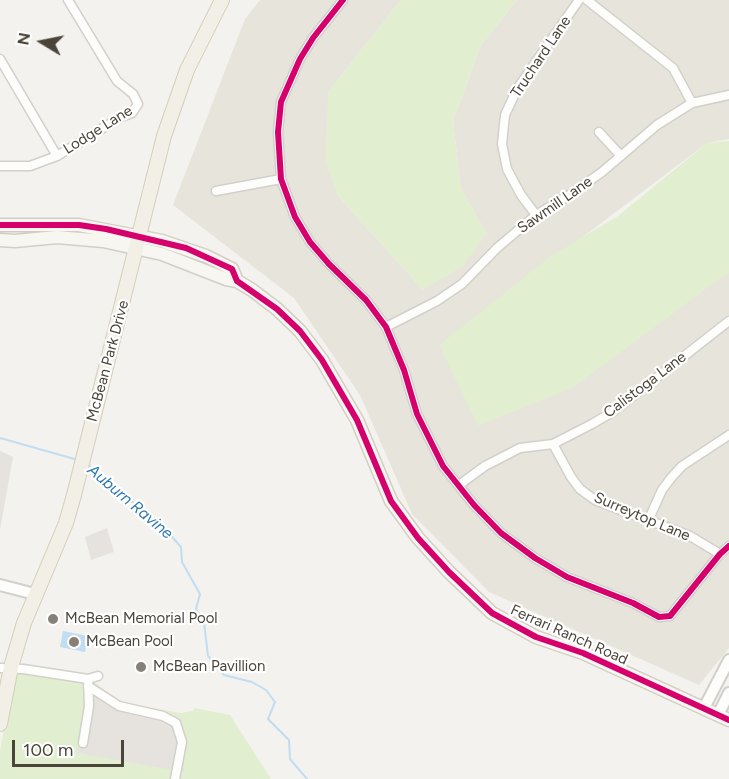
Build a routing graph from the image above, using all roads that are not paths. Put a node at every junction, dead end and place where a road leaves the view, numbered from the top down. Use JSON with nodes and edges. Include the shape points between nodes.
{"nodes":[{"id":1,"x":68,"y":0,"type":"edge"},
{"id":2,"x":222,"y":0,"type":"edge"},
{"id":3,"x":343,"y":0,"type":"edge"},
{"id":4,"x":579,"y":0,"type":"edge"},
{"id":5,"x":587,"y":0,"type":"edge"},
{"id":6,"x":0,"y":59,"type":"edge"},
{"id":7,"x":729,"y":95,"type":"edge"},
{"id":8,"x":692,"y":103,"type":"junction"},
{"id":9,"x":599,"y":132,"type":"dead end"},
{"id":10,"x":57,"y":156,"type":"junction"},
{"id":11,"x":621,"y":156,"type":"junction"},
{"id":12,"x":0,"y":166,"type":"edge"},
{"id":13,"x":280,"y":179,"type":"junction"},
{"id":14,"x":216,"y":191,"type":"dead end"},
{"id":15,"x":536,"y":214,"type":"junction"},
{"id":16,"x":0,"y":225,"type":"edge"},
{"id":17,"x":0,"y":240,"type":"edge"},
{"id":18,"x":138,"y":242,"type":"junction"},
{"id":19,"x":729,"y":321,"type":"edge"},
{"id":20,"x":386,"y":327,"type":"junction"},
{"id":21,"x":729,"y":435,"type":"edge"},
{"id":22,"x":553,"y":444,"type":"junction"},
{"id":23,"x":459,"y":485,"type":"junction"},
{"id":24,"x":648,"y":521,"type":"junction"},
{"id":25,"x":729,"y":546,"type":"edge"},
{"id":26,"x":720,"y":554,"type":"junction"},
{"id":27,"x":0,"y":585,"type":"edge"},
{"id":28,"x":35,"y":594,"type":"junction"},
{"id":29,"x":729,"y":660,"type":"edge"},
{"id":30,"x":5,"y":668,"type":"edge"},
{"id":31,"x":98,"y":676,"type":"dead end"},
{"id":32,"x":88,"y":682,"type":"junction"},
{"id":33,"x":729,"y":693,"type":"edge"},
{"id":34,"x":704,"y":708,"type":"junction"},
{"id":35,"x":724,"y":717,"type":"edge"},
{"id":36,"x":0,"y":724,"type":"edge"},
{"id":37,"x":83,"y":743,"type":"dead end"},
{"id":38,"x":175,"y":779,"type":"edge"}],
"edges":[{"from":1,"to":10,"type":"street","name":"Lodge Lane","via":[[117,81],[133,94],[138,104],[132,112]]},
{"from":2,"to":18,"type":"main road","name":"McBean Park Drive","via":[[176,100]]},
{"from":3,"to":13,"type":"street","via":[[300,59],[281,102]]},
{"from":4,"to":15,"type":"street","name":"Truchard Lane","via":[[517,89],[505,115],[501,144],[507,169]]},
{"from":5,"to":8,"type":"street","via":[[673,68]]},
{"from":6,"to":10,"type":"street"},
{"from":7,"to":8,"type":"street","name":"Sawmill Lane"},
{"from":8,"to":11,"type":"street","name":"Sawmill Lane","via":[[657,125]]},
{"from":9,"to":11,"type":"street"},
{"from":10,"to":12,"type":"street","name":"Lodge Lane","via":[[30,166]]},
{"from":11,"to":15,"type":"street","name":"Sawmill Lane","via":[[568,196]]},
{"from":13,"to":14,"type":"street"},
{"from":13,"to":20,"type":"street","via":[[310,242],[366,300]]},
{"from":15,"to":20,"type":"street","name":"Sawmill Lane","via":[[462,284]]},
{"from":16,"to":18,"type":"main road","name":"Ferrari Ranch Road","via":[[79,225]]},
{"from":17,"to":18,"type":"main road","name":"Ferrari Ranch Road","via":[[78,237]]},
{"from":18,"to":28,"type":"main road","name":"McBean Park Drive","via":[[66,523]]},
{"from":18,"to":34,"type":"main road","name":"Ferrari Ranch Road","via":[[237,281],[300,331],[348,402],[391,501],[418,538],[492,613],[536,637],[583,653]]},
{"from":19,"to":22,"type":"street","name":"Calistoga Lane","via":[[614,411]]},
{"from":20,"to":23,"type":"street","via":[[429,441]]},
{"from":21,"to":24,"type":"street","via":[[671,477]]},
{"from":22,"to":23,"type":"street","name":"Calistoga Lane","via":[[520,448],[484,466]]},
{"from":22,"to":24,"type":"street","name":"Surreytop Lane","via":[[580,489],[595,500]]},
{"from":23,"to":26,"type":"street","via":[[501,533],[535,558],[567,577],[659,617],[670,616]]},
{"from":24,"to":26,"type":"street","name":"Surreytop Lane","via":[[690,536]]},
{"from":25,"to":26,"type":"street"},
{"from":27,"to":28,"type":"street"},
{"from":28,"to":30,"type":"main road","name":"McBean Park Drive"},
{"from":29,"to":34,"type":"street"},
{"from":30,"to":32,"type":"street"},
{"from":30,"to":36,"type":"main road","name":"McBean Park Drive"},
{"from":31,"to":32,"type":"street"},
{"from":32,"to":37,"type":"street"},
{"from":32,"to":38,"type":"street","via":[[119,706],[164,716],[176,723],[182,742]]},
{"from":33,"to":35,"type":"street"},
{"from":34,"to":35,"type":"main road","name":"Ferrari Ranch Road"}]}
